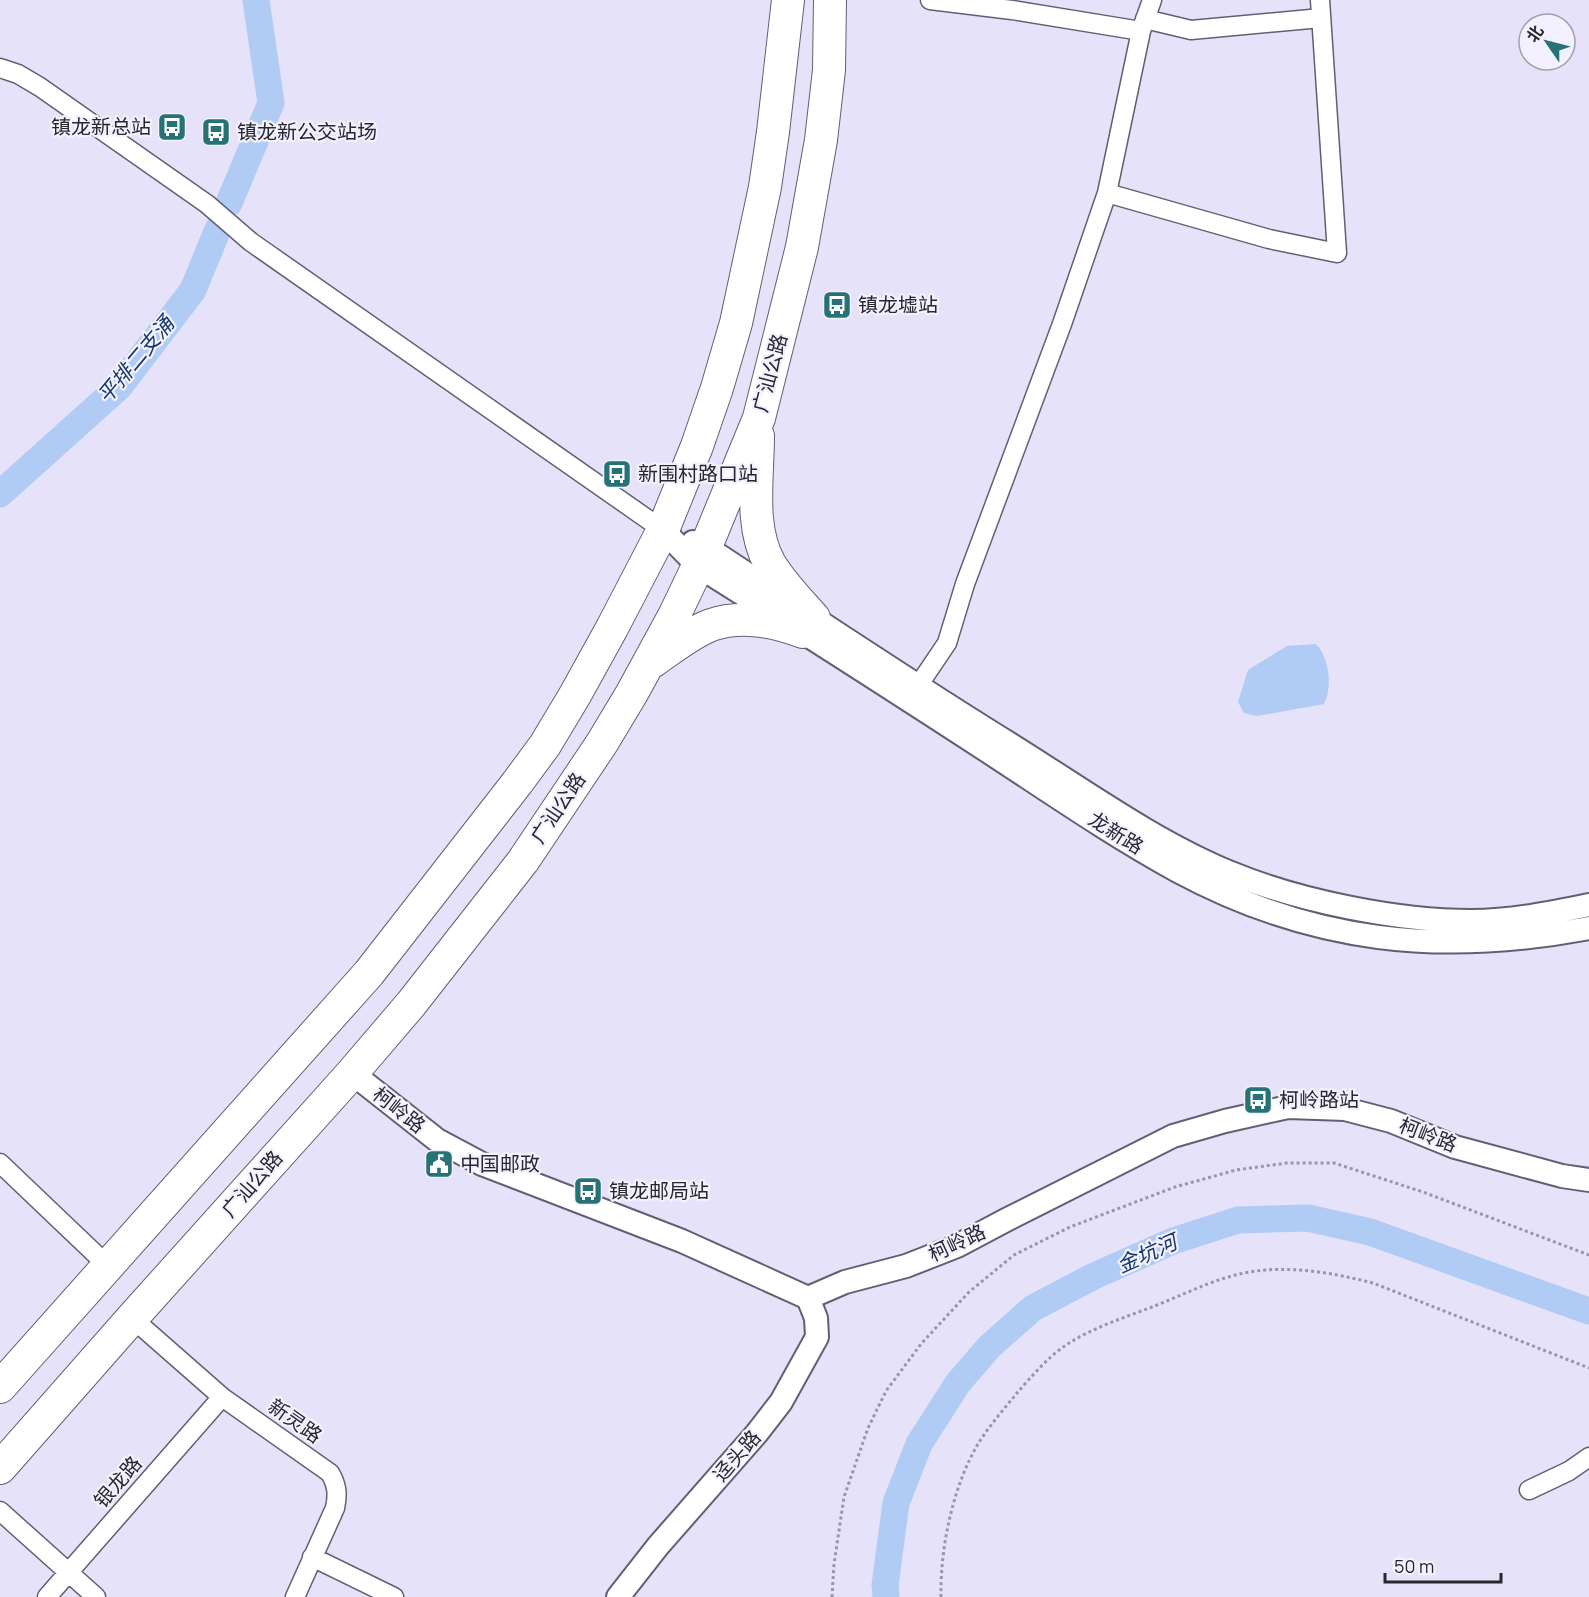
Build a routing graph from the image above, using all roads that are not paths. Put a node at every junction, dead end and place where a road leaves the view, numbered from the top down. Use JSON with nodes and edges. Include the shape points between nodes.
{"nodes":[{"id":1,"x":772,"y":0,"type":"edge"},
{"id":2,"x":788,"y":0,"type":"edge"},
{"id":3,"x":830,"y":0,"type":"edge"},
{"id":4,"x":930,"y":0,"type":"edge"},
{"id":5,"x":1152,"y":0,"type":"edge"},
{"id":6,"x":1320,"y":9,"type":"edge"},
{"id":7,"x":1143,"y":25,"type":"junction"},
{"id":8,"x":0,"y":68,"type":"edge"},
{"id":9,"x":777,"y":90,"type":"junction"},
{"id":10,"x":1107,"y":193,"type":"junction"},
{"id":11,"x":740,"y":305,"type":"junction"},
{"id":12,"x":786,"y":317,"type":"junction"},
{"id":13,"x":759,"y":418,"type":"junction"},
{"id":14,"x":663,"y":530,"type":"junction"},
{"id":15,"x":702,"y":556,"type":"junction"},
{"id":16,"x":808,"y":625,"type":"junction"},
{"id":17,"x":648,"y":664,"type":"junction"},
{"id":18,"x":918,"y":686,"type":"junction"},
{"id":19,"x":545,"y":745,"type":"junction"},
{"id":20,"x":582,"y":773,"type":"junction"},
{"id":21,"x":1589,"y":905,"type":"edge"},
{"id":22,"x":1589,"y":928,"type":"edge"},
{"id":23,"x":351,"y":1073,"type":"junction"},
{"id":24,"x":0,"y":1163,"type":"edge"},
{"id":25,"x":1589,"y":1180,"type":"edge"},
{"id":26,"x":108,"y":1266,"type":"junction"},
{"id":27,"x":808,"y":1298,"type":"junction"},
{"id":28,"x":132,"y":1318,"type":"junction"},
{"id":29,"x":0,"y":1387,"type":"edge"},
{"id":30,"x":222,"y":1397,"type":"junction"},
{"id":31,"x":1589,"y":1457,"type":"edge"},
{"id":32,"x":0,"y":1468,"type":"edge"},
{"id":33,"x":1529,"y":1490,"type":"dead end"},
{"id":34,"x":0,"y":1511,"type":"edge"},
{"id":35,"x":312,"y":1557,"type":"junction"},
{"id":36,"x":69,"y":1573,"type":"junction"},
{"id":37,"x":47,"y":1597,"type":"edge"},
{"id":38,"x":96,"y":1597,"type":"edge"},
{"id":39,"x":295,"y":1597,"type":"edge"},
{"id":40,"x":394,"y":1597,"type":"edge"},
{"id":41,"x":618,"y":1597,"type":"edge"}],
"edges":[{"from":1,"to":9,"type":"highway"},
{"from":2,"to":9,"type":"highway"},
{"from":3,"to":12,"type":"highway","name":"广汕公路","via":[[829,70],[821,140]]},
{"from":4,"to":7,"type":"street"},
{"from":5,"to":7,"type":"street"},
{"from":6,"to":7,"type":"street","via":[[1191,30]]},
{"from":6,"to":10,"type":"street","via":[[1337,253],[1269,240]]},
{"from":7,"to":10,"type":"street"},
{"from":8,"to":14,"type":"street","via":[[40,87],[207,204],[251,242]]},
{"from":9,"to":11,"type":"highway","via":[[765,187]]},
{"from":10,"to":18,"type":"street","via":[[965,584],[948,643]]},
{"from":11,"to":12,"type":"highway"},
{"from":11,"to":14,"type":"highway","via":[[698,446]]},
{"from":12,"to":13,"type":"highway","name":"广汕公路"},
{"from":13,"to":15,"type":"highway","name":"广汕公路"},
{"from":13,"to":16,"type":"highway","via":[[757,530],[770,563]]},
{"from":14,"to":15,"type":"street","name":"龙新路"},
{"from":14,"to":19,"type":"highway"},
{"from":15,"to":16,"type":"street","name":"龙新路"},
{"from":15,"to":17,"type":"highway","name":"广汕公路"},
{"from":16,"to":17,"type":"highway","via":[[763,620],[711,625]]},
{"from":16,"to":18,"type":"street","name":"龙新路"},
{"from":16,"to":22,"type":"street","name":"龙新路","via":[[1143,850],[1253,906],[1332,930],[1385,939],[1496,940]]},
{"from":17,"to":20,"type":"highway","name":"广汕公路"},
{"from":18,"to":21,"type":"street","name":"龙新路","via":[[1186,852],[1266,885],[1334,904],[1471,921],[1512,919]]},
{"from":19,"to":20,"type":"highway"},
{"from":19,"to":26,"type":"highway","via":[[369,973]]},
{"from":20,"to":23,"type":"highway","name":"广汕公路","via":[[523,861],[411,1004]]},
{"from":23,"to":27,"type":"street","name":"柯岭路","via":[[437,1140],[482,1164],[682,1241]]},
{"from":23,"to":28,"type":"highway","name":"广汕公路"},
{"from":24,"to":26,"type":"street"},
{"from":25,"to":27,"type":"street","name":"柯岭路","via":[[1455,1147],[1391,1121],[1345,1109],[1288,1107],[1173,1136],[957,1246]]},
{"from":26,"to":29,"type":"highway"},
{"from":27,"to":41,"type":"street","name":"迳头路","via":[[816,1318],[816,1337],[781,1402]]},
{"from":28,"to":30,"type":"street","name":"新灵路"},
{"from":28,"to":32,"type":"highway","name":"广汕公路"},
{"from":30,"to":35,"type":"street","name":"新灵路","via":[[330,1473],[335,1481],[338,1494],[334,1508]]},
{"from":30,"to":36,"type":"street","name":"银龙路"},
{"from":31,"to":33,"type":"street"},
{"from":34,"to":36,"type":"street"},
{"from":35,"to":39,"type":"street","name":"新灵路"},
{"from":35,"to":40,"type":"street"},
{"from":36,"to":37,"type":"street","name":"银龙路"},
{"from":36,"to":38,"type":"street"}]}
